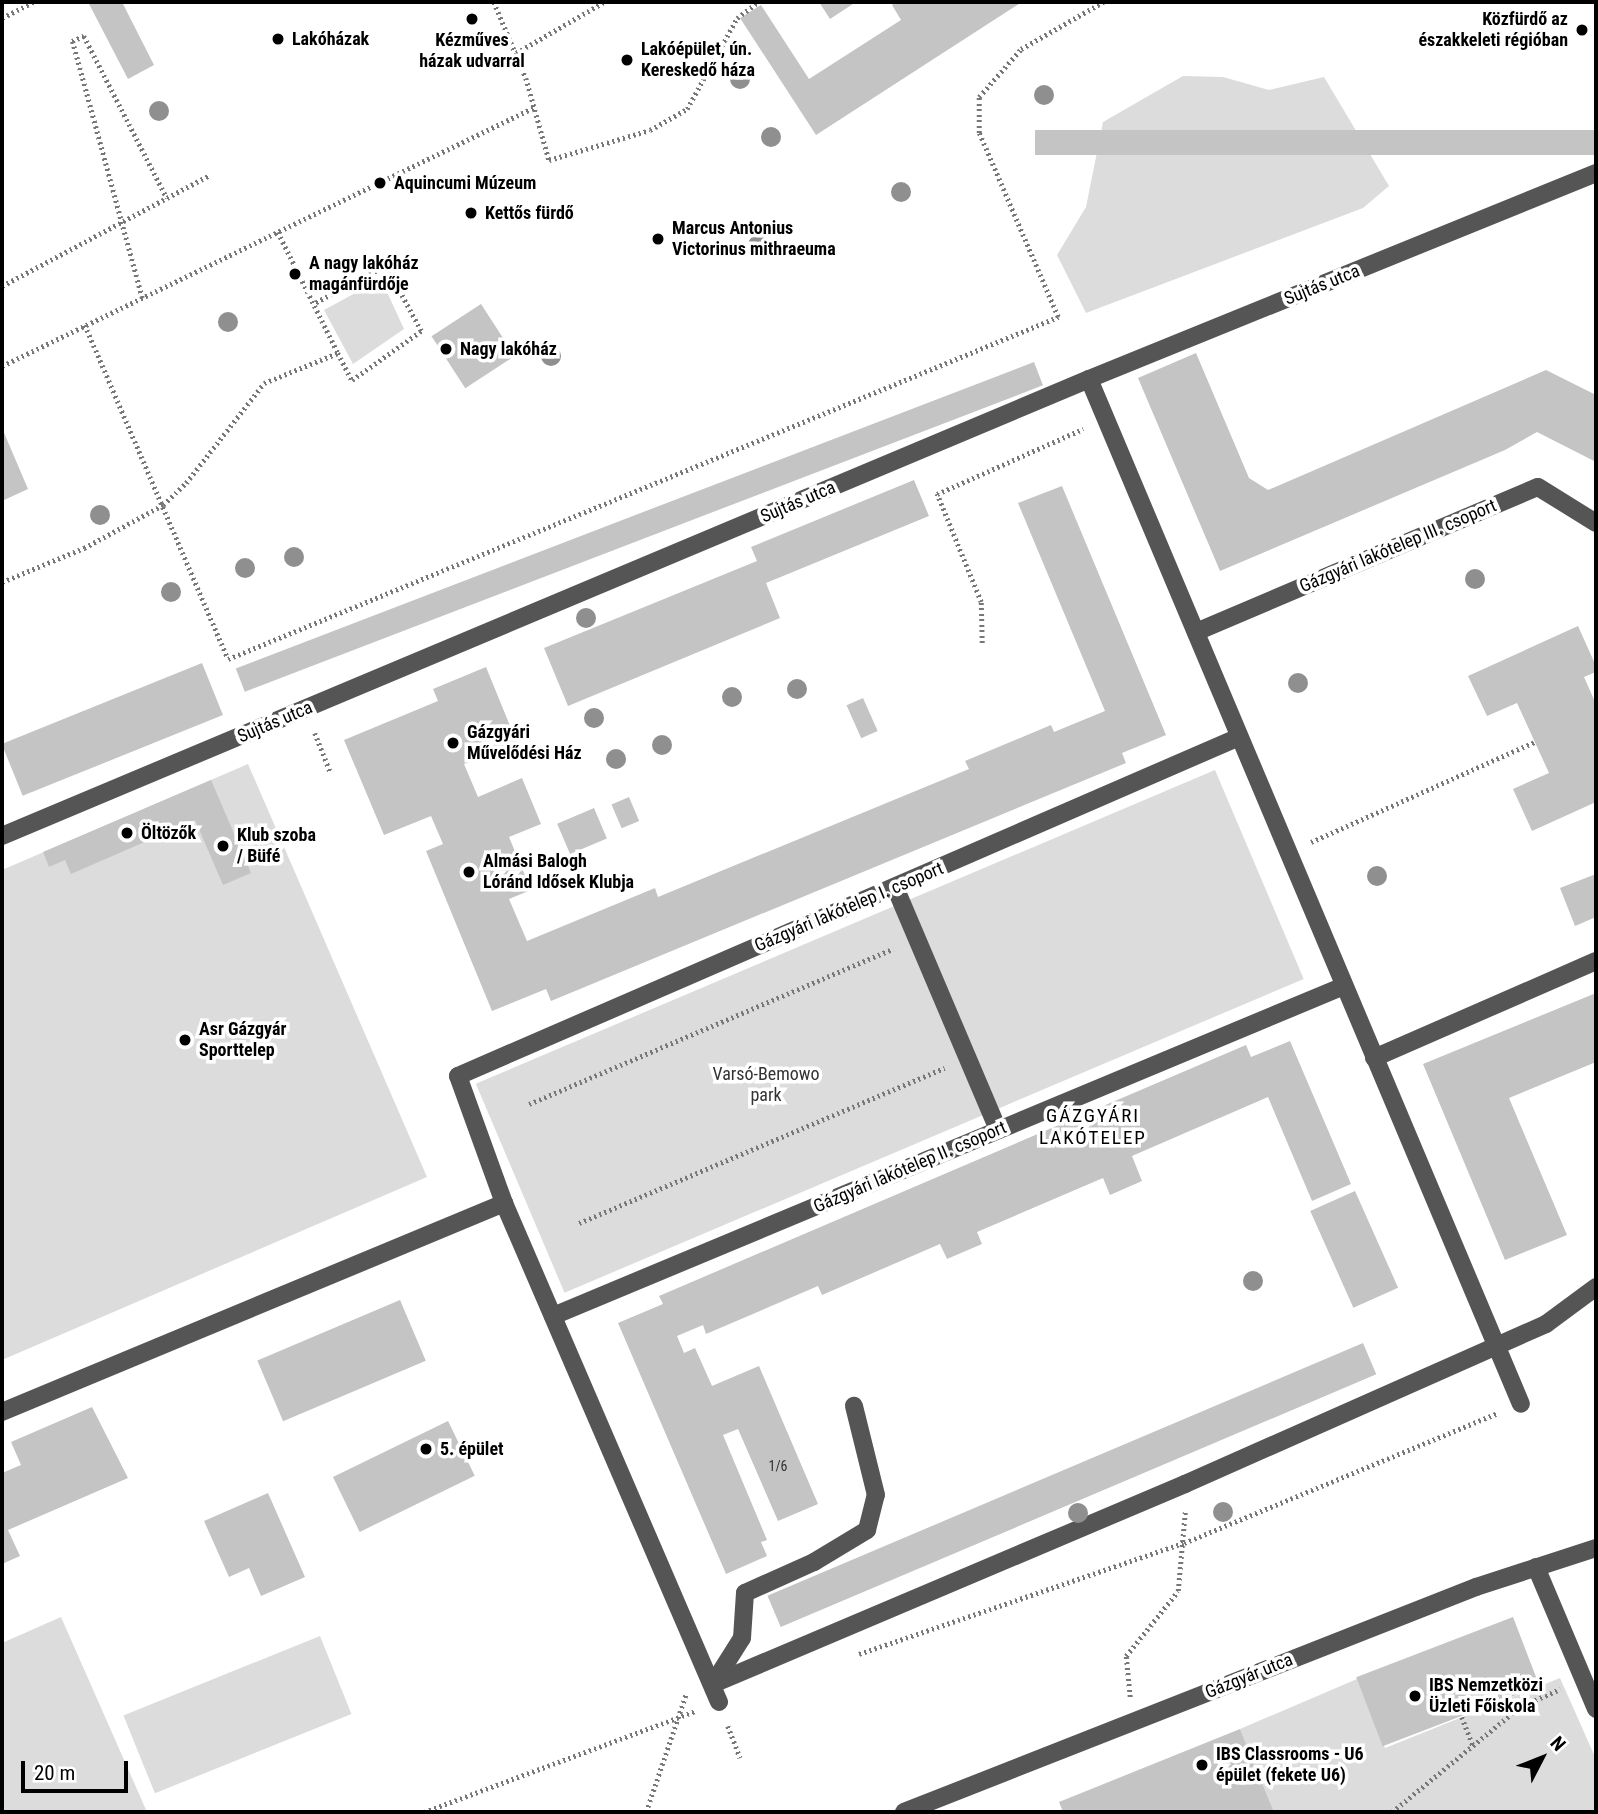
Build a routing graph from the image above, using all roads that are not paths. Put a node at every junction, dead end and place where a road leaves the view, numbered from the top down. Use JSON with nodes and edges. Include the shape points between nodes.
{"nodes":[{"id":1,"x":1596,"y":173,"type":"edge"},
{"id":2,"x":1089,"y":379,"type":"junction"},
{"id":3,"x":1596,"y":523,"type":"edge"},
{"id":4,"x":1196,"y":632,"type":"junction"},
{"id":5,"x":1239,"y":737,"type":"junction"},
{"id":6,"x":2,"y":836,"type":"edge"},
{"id":7,"x":895,"y":887,"type":"junction"},
{"id":8,"x":1596,"y":961,"type":"edge"},
{"id":9,"x":1344,"y":986,"type":"junction"},
{"id":10,"x":1374,"y":1058,"type":"junction"},
{"id":11,"x":998,"y":1130,"type":"junction"},
{"id":12,"x":504,"y":1203,"type":"junction"},
{"id":13,"x":1596,"y":1287,"type":"edge"},
{"id":14,"x":552,"y":1316,"type":"junction"},
{"id":15,"x":1495,"y":1347,"type":"junction"},
{"id":16,"x":1521,"y":1404,"type":"road end"},
{"id":17,"x":854,"y":1406,"type":"dead end"},
{"id":18,"x":2,"y":1412,"type":"edge"},
{"id":19,"x":1596,"y":1548,"type":"edge"},
{"id":20,"x":1536,"y":1567,"type":"junction"},
{"id":21,"x":713,"y":1684,"type":"junction"},
{"id":22,"x":719,"y":1702,"type":"road end"},
{"id":23,"x":1596,"y":1709,"type":"edge"},
{"id":24,"x":904,"y":1812,"type":"edge"}],
"edges":[{"from":1,"to":2,"type":"street","name":"Sujtás utca"},
{"from":2,"to":4,"type":"street"},
{"from":2,"to":6,"type":"street","name":"Sujtás utca"},
{"from":3,"to":4,"type":"street","name":"Gázgyári lakótelep III. csoport","via":[[1538,487]]},
{"from":4,"to":5,"type":"street"},
{"from":5,"to":7,"type":"street","name":"Gázgyári lakótelep I. csoport"},
{"from":5,"to":9,"type":"street"},
{"from":7,"to":11,"type":"street"},
{"from":7,"to":12,"type":"street","name":"Gázgyári lakótelep I. csoport","via":[[458,1076]]},
{"from":8,"to":10,"type":"street"},
{"from":9,"to":10,"type":"street"},
{"from":9,"to":11,"type":"street","name":"Gázgyári lakótelep II. csoport"},
{"from":10,"to":15,"type":"street"},
{"from":11,"to":14,"type":"street","name":"Gázgyári lakótelep II. csoport"},
{"from":12,"to":14,"type":"street"},
{"from":12,"to":18,"type":"street"},
{"from":13,"to":15,"type":"street","via":[[1546,1324]]},
{"from":14,"to":21,"type":"street"},
{"from":15,"to":16,"type":"street"},
{"from":15,"to":21,"type":"street"},
{"from":17,"to":21,"type":"street","via":[[876,1495],[867,1530],[814,1562],[745,1593],[742,1638]]},
{"from":19,"to":20,"type":"street","name":"Gázgyár utca"},
{"from":20,"to":23,"type":"street"},
{"from":20,"to":24,"type":"street","name":"Gázgyár utca","via":[[1463,1591]]},
{"from":21,"to":22,"type":"street"}]}
